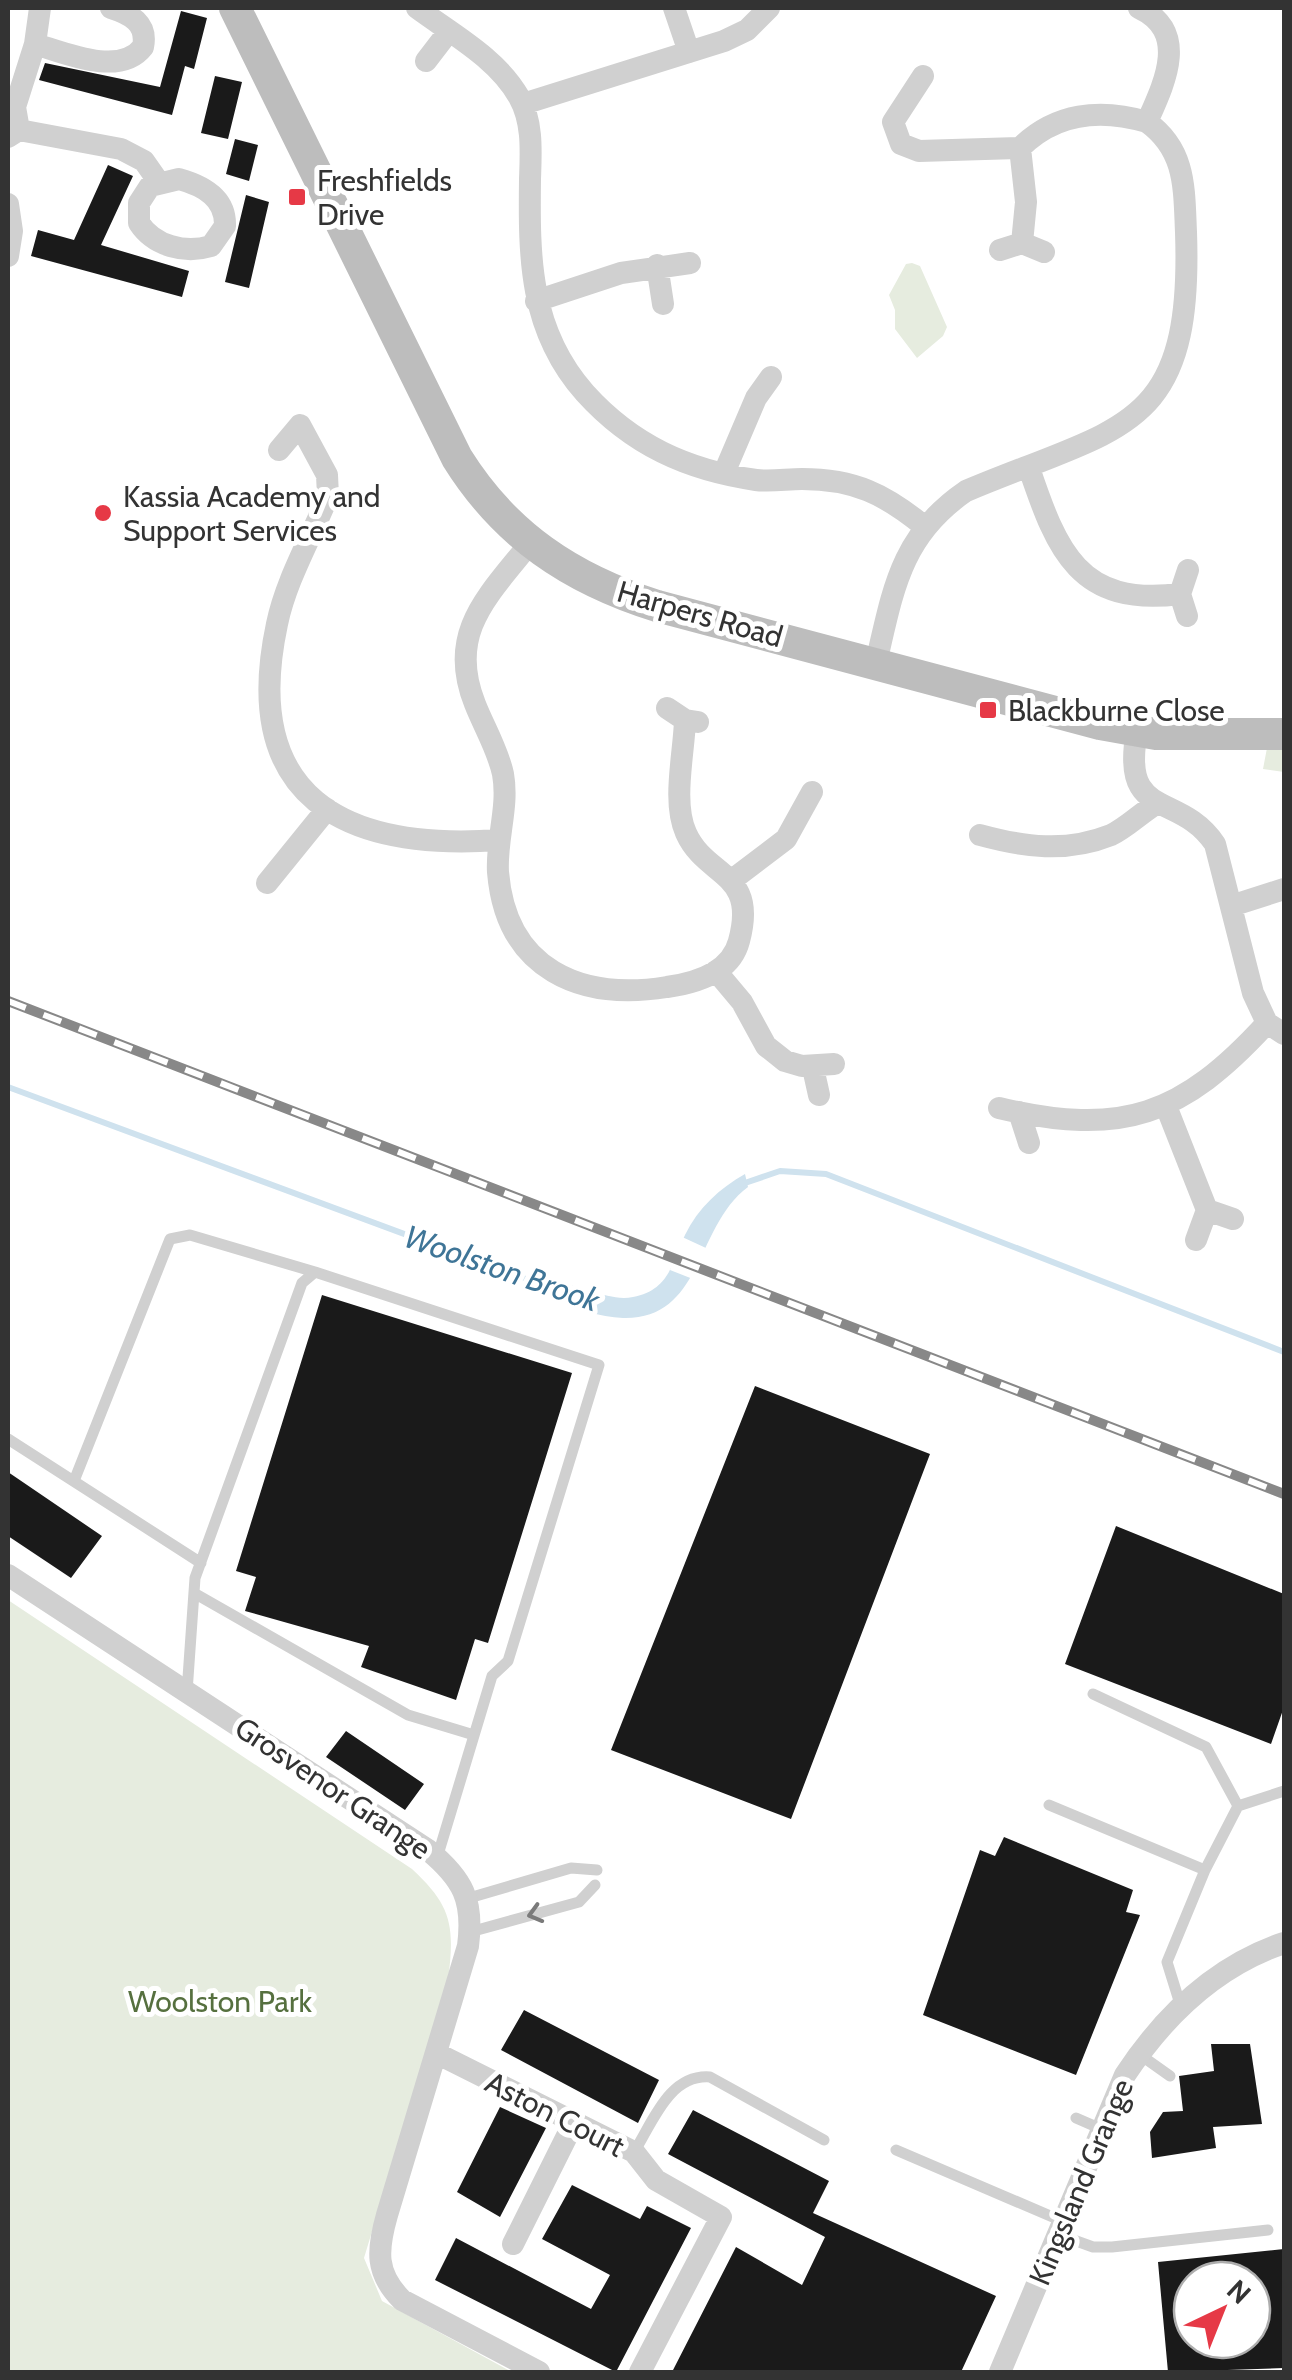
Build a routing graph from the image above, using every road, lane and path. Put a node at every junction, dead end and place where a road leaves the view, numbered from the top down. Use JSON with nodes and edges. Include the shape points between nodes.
{"nodes":[{"id":1,"x":40,"y":8,"type":"edge"},
{"id":2,"x":111,"y":8,"type":"edge"},
{"id":3,"x":235,"y":8,"type":"edge"},
{"id":4,"x":417,"y":8,"type":"edge"},
{"id":5,"x":674,"y":8,"type":"edge"},
{"id":6,"x":769,"y":8,"type":"edge"},
{"id":7,"x":1139,"y":8,"type":"edge"},
{"id":8,"x":1168,"y":16,"type":"edge"},
{"id":9,"x":449,"y":31,"type":"junction"},
{"id":10,"x":35,"y":44,"type":"junction"},
{"id":11,"x":689,"y":52,"type":"junction"},
{"id":12,"x":426,"y":61,"type":"dead end"},
{"id":13,"x":923,"y":76,"type":"dead end"},
{"id":14,"x":523,"y":104,"type":"junction"},
{"id":15,"x":1148,"y":122,"type":"junction"},
{"id":16,"x":13,"y":134,"type":"edge"},
{"id":17,"x":1020,"y":148,"type":"junction"},
{"id":18,"x":158,"y":180,"type":"dead end"},
{"id":19,"x":8,"y":204,"type":"edge"},
{"id":20,"x":1022,"y":249,"type":"dead end"},
{"id":21,"x":8,"y":256,"type":"edge"},
{"id":22,"x":690,"y":262,"type":"dead end"},
{"id":23,"x":656,"y":265,"type":"junction"},
{"id":24,"x":536,"y":301,"type":"junction"},
{"id":25,"x":663,"y":304,"type":"dead end"},
{"id":26,"x":770,"y":378,"type":"dead end"},
{"id":27,"x":280,"y":450,"type":"dead end"},
{"id":28,"x":1029,"y":468,"type":"junction"},
{"id":29,"x":724,"y":473,"type":"junction"},
{"id":30,"x":925,"y":527,"type":"junction"},
{"id":31,"x":530,"y":543,"type":"junction"},
{"id":32,"x":1188,"y":570,"type":"dead end"},
{"id":33,"x":876,"y":663,"type":"junction"},
{"id":34,"x":683,"y":716,"type":"dead end"},
{"id":35,"x":1284,"y":718,"type":"edge"},
{"id":36,"x":1137,"y":731,"type":"junction"},
{"id":37,"x":1246,"y":732,"type":"junction"},
{"id":38,"x":1284,"y":734,"type":"edge"},
{"id":39,"x":814,"y":790,"type":"dead end"},
{"id":40,"x":1156,"y":804,"type":"junction"},
{"id":41,"x":327,"y":809,"type":"junction"},
{"id":42,"x":980,"y":835,"type":"dead end"},
{"id":43,"x":499,"y":840,"type":"junction"},
{"id":44,"x":732,"y":880,"type":"junction"},
{"id":45,"x":267,"y":883,"type":"dead end"},
{"id":46,"x":1284,"y":888,"type":"edge"},
{"id":47,"x":1230,"y":906,"type":"junction"},
{"id":48,"x":716,"y":971,"type":"junction"},
{"id":49,"x":1276,"y":1028,"type":"edge"},
{"id":50,"x":819,"y":1095,"type":"dead end"},
{"id":51,"x":1166,"y":1106,"type":"junction"},
{"id":52,"x":1029,"y":1142,"type":"dead end"},
{"id":53,"x":1207,"y":1210,"type":"junction"},
{"id":54,"x":1232,"y":1219,"type":"dead end"},
{"id":55,"x":1196,"y":1240,"type":"dead end"},
{"id":56,"x":315,"y":1272,"type":"junction"},
{"id":57,"x":8,"y":1439,"type":"edge"},
{"id":58,"x":74,"y":1482,"type":"junction"},
{"id":59,"x":200,"y":1562,"type":"junction"},
{"id":60,"x":8,"y":1575,"type":"edge"},
{"id":61,"x":194,"y":1593,"type":"junction"},
{"id":62,"x":187,"y":1692,"type":"junction"},
{"id":63,"x":1093,"y":1694,"type":"dead end"},
{"id":64,"x":474,"y":1735,"type":"junction"},
{"id":65,"x":1284,"y":1791,"type":"edge"},
{"id":66,"x":1049,"y":1806,"type":"dead end"},
{"id":67,"x":1238,"y":1806,"type":"junction"},
{"id":68,"x":437,"y":1858,"type":"junction"},
{"id":69,"x":597,"y":1870,"type":"dead end"},
{"id":70,"x":1205,"y":1870,"type":"junction"},
{"id":71,"x":595,"y":1885,"type":"dead end"},
{"id":72,"x":469,"y":1898,"type":"junction"},
{"id":73,"x":470,"y":1932,"type":"junction"},
{"id":74,"x":1284,"y":1943,"type":"edge"},
{"id":75,"x":1181,"y":2007,"type":"junction"},
{"id":76,"x":436,"y":2053,"type":"junction"},
{"id":77,"x":1140,"y":2054,"type":"junction"},
{"id":78,"x":1170,"y":2076,"type":"dead end"},
{"id":79,"x":1076,"y":2118,"type":"dead end"},
{"id":80,"x":573,"y":2124,"type":"junction"},
{"id":81,"x":1099,"y":2128,"type":"junction"},
{"id":82,"x":824,"y":2140,"type":"dead end"},
{"id":83,"x":896,"y":2150,"type":"dead end"},
{"id":84,"x":634,"y":2152,"type":"junction"},
{"id":85,"x":1060,"y":2227,"type":"junction"},
{"id":86,"x":1268,"y":2230,"type":"dead end"},
{"id":87,"x":512,"y":2244,"type":"dead end"},
{"id":88,"x":539,"y":2372,"type":"edge"},
{"id":89,"x":640,"y":2372,"type":"edge"},
{"id":90,"x":1000,"y":2372,"type":"edge"}],
"edges":[{"from":1,"to":10,"type":"street"},
{"from":2,"to":10,"type":"street","via":[[142,28],[143,47],[131,59],[110,62]]},
{"from":3,"to":31,"type":"street","name":"Harpers Road","via":[[457,458],[481,496]]},
{"from":4,"to":9,"type":"street"},
{"from":5,"to":11,"type":"street"},
{"from":6,"to":11,"type":"street","via":[[736,36]]},
{"from":7,"to":8,"type":"street"},
{"from":8,"to":15,"type":"street","via":[[1170,66]]},
{"from":9,"to":12,"type":"street"},
{"from":9,"to":14,"type":"street","via":[[502,73]]},
{"from":10,"to":16,"type":"street"},
{"from":11,"to":14,"type":"street"},
{"from":13,"to":17,"type":"street","via":[[893,122],[901,144],[920,151]]},
{"from":14,"to":24,"type":"street","via":[[531,142],[529,254]]},
{"from":15,"to":17,"type":"street","via":[[1118,115],[1067,118],[1043,127]]},
{"from":15,"to":28,"type":"street","via":[[1173,148],[1184,176],[1187,262],[1176,353],[1162,384],[1121,428]]},
{"from":16,"to":18,"type":"street","via":[[121,149],[144,161]]},
{"from":17,"to":20,"type":"street"},
{"from":19,"to":21,"type":"street"},
{"from":22,"to":23,"type":"street"},
{"from":23,"to":24,"type":"street"},
{"from":23,"to":25,"type":"street"},
{"from":24,"to":29,"type":"street","via":[[562,362],[610,418],[640,443]]},
{"from":26,"to":29,"type":"street"},
{"from":27,"to":41,"type":"street","via":[[300,426],[327,474],[328,496],[277,621],[268,722],[292,774]]},
{"from":28,"to":30,"type":"street","via":[[966,491]]},
{"from":28,"to":32,"type":"street","via":[[1051,534],[1086,577],[1132,596],[1183,605]]},
{"from":29,"to":30,"type":"street","via":[[845,480],[876,490]]},
{"from":30,"to":33,"type":"street","via":[[898,572]]},
{"from":31,"to":33,"type":"street","name":"Harpers Road","via":[[626,596]]},
{"from":31,"to":43,"type":"street","via":[[476,615],[463,657],[502,772]]},
{"from":33,"to":36,"type":"street","name":"Harpers Road"},
{"from":34,"to":44,"type":"street","via":[[680,813],[695,848]]},
{"from":35,"to":37,"type":"street","name":"Harpers Road"},
{"from":36,"to":37,"type":"street","name":"Harpers Road"},
{"from":36,"to":40,"type":"street","via":[[1133,772]]},
{"from":37,"to":38,"type":"street","name":"Harpers Road"},
{"from":39,"to":44,"type":"street","via":[[786,839]]},
{"from":40,"to":42,"type":"street","via":[[1113,834],[1076,845],[1029,848]]},
{"from":40,"to":47,"type":"street","via":[[1204,827],[1215,844]]},
{"from":41,"to":43,"type":"street","via":[[378,834]]},
{"from":41,"to":45,"type":"street"},
{"from":43,"to":48,"type":"street","via":[[498,874],[514,924],[551,970],[585,988],[615,993],[690,984]]},
{"from":44,"to":48,"type":"street","via":[[744,916],[738,944]]},
{"from":46,"to":47,"type":"street"},
{"from":47,"to":49,"type":"street","via":[[1253,993]]},
{"from":48,"to":50,"type":"street","via":[[766,1046],[785,1061],[824,1066]]},
{"from":49,"to":51,"type":"street"},
{"from":51,"to":52,"type":"street","via":[[1123,1119],[1087,1120],[1009,1110]]},
{"from":51,"to":53,"type":"street"},
{"from":53,"to":54,"type":"street"},
{"from":53,"to":55,"type":"street"},
{"from":56,"to":58,"type":"lane","via":[[190,1235],[170,1239]]},
{"from":56,"to":59,"type":"lane","via":[[302,1282]]},
{"from":56,"to":64,"type":"lane","via":[[599,1365],[508,1660],[492,1676]]},
{"from":57,"to":58,"type":"lane"},
{"from":58,"to":59,"type":"lane"},
{"from":59,"to":61,"type":"lane"},
{"from":60,"to":62,"type":"street","name":"Grosvenor Grange"},
{"from":61,"to":62,"type":"lane"},
{"from":61,"to":64,"type":"lane","via":[[408,1715]]},
{"from":62,"to":68,"type":"street","name":"Grosvenor Grange"},
{"from":63,"to":67,"type":"lane","via":[[1206,1747]]},
{"from":64,"to":68,"type":"lane"},
{"from":65,"to":67,"type":"lane"},
{"from":66,"to":70,"type":"lane"},
{"from":67,"to":70,"type":"lane"},
{"from":68,"to":72,"type":"street","name":"Grosvenor Grange"},
{"from":69,"to":72,"type":"lane","via":[[570,1868]]},
{"from":70,"to":75,"type":"lane","via":[[1168,1962]]},
{"from":71,"to":73,"type":"lane","one_way":true,"via":[[579,1902]]},
{"from":72,"to":73,"type":"street"},
{"from":73,"to":76,"type":"street"},
{"from":74,"to":75,"type":"street","name":"Kingsland Grange","via":[[1225,1972]]},
{"from":75,"to":77,"type":"street","name":"Kingsland Grange"},
{"from":76,"to":80,"type":"street","name":"Aston Court"},
{"from":76,"to":88,"type":"street","via":[[379,2242],[383,2276],[420,2312]]},
{"from":77,"to":78,"type":"lane"},
{"from":77,"to":81,"type":"street","name":"Kingsland Grange"},
{"from":79,"to":81,"type":"lane"},
{"from":80,"to":84,"type":"street","name":"Aston Court"},
{"from":80,"to":87,"type":"street"},
{"from":81,"to":85,"type":"street","name":"Kingsland Grange"},
{"from":82,"to":84,"type":"lane","via":[[700,2076],[676,2086]]},
{"from":83,"to":85,"type":"lane"},
{"from":84,"to":89,"type":"street","name":"Aston Court","via":[[656,2180],[722,2217]]},
{"from":85,"to":86,"type":"lane","via":[[1093,2247]]},
{"from":85,"to":90,"type":"street","name":"Kingsland Grange"}]}
